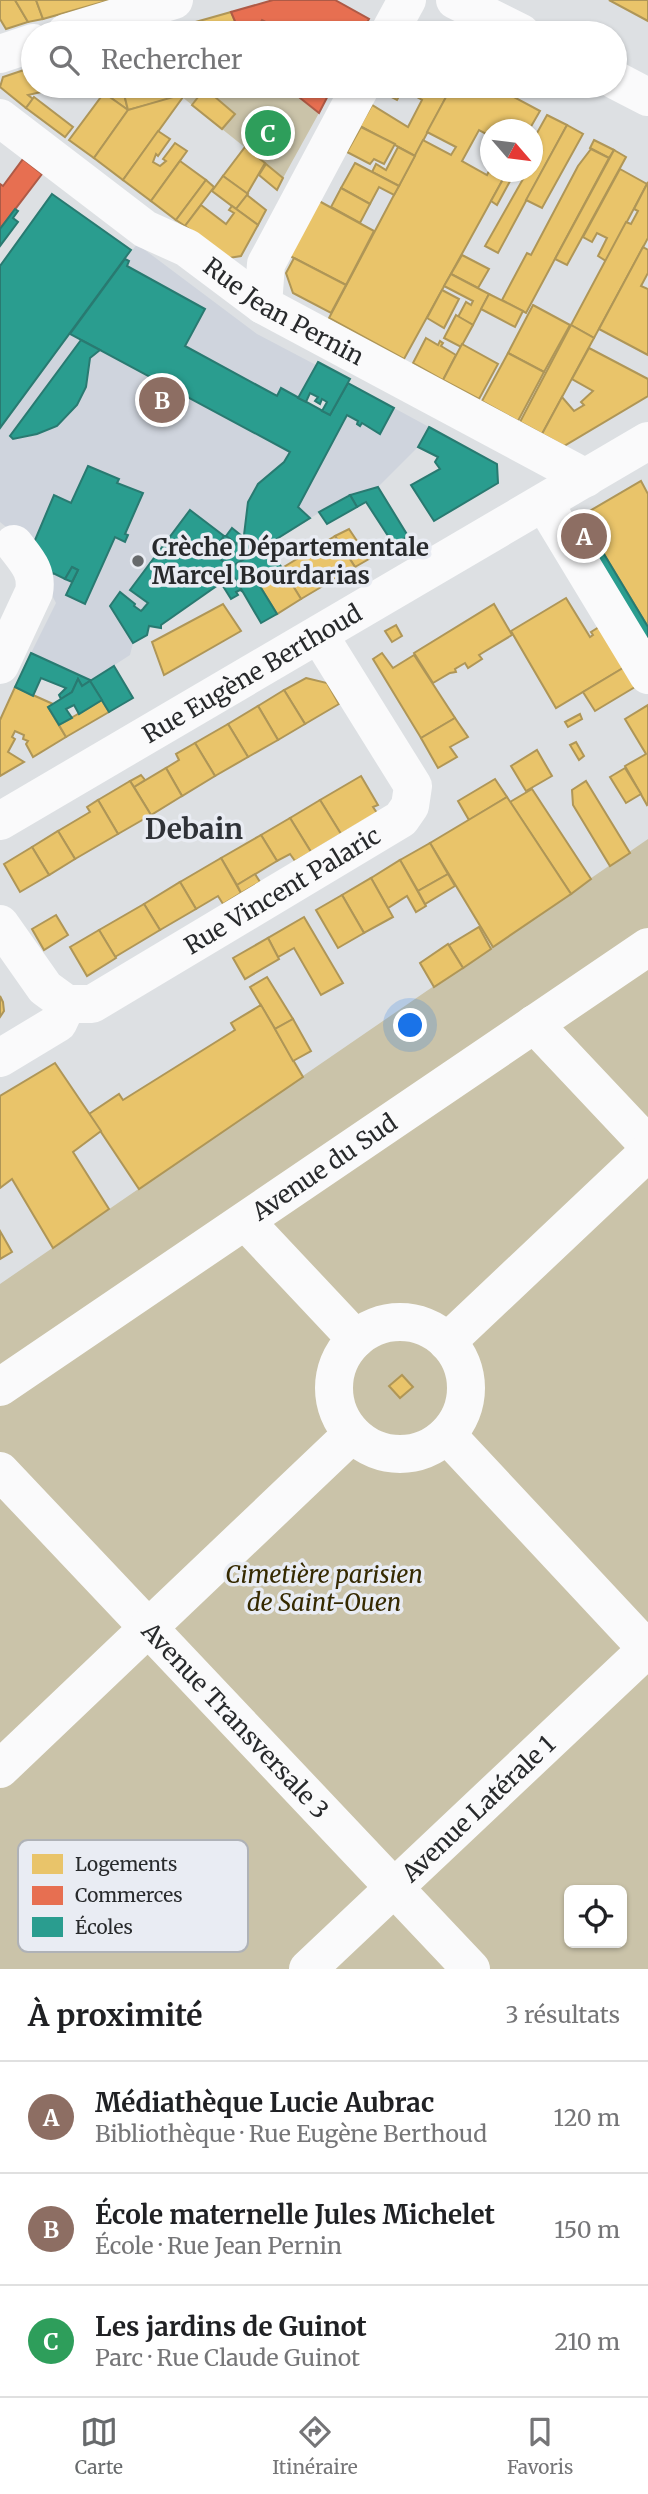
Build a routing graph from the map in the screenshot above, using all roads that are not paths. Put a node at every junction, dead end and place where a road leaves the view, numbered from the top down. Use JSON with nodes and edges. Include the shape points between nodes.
{"nodes":[{"id":1,"x":174,"y":0,"type":"edge"},
{"id":2,"x":407,"y":0,"type":"edge"},
{"id":3,"x":455,"y":0,"type":"edge"},
{"id":4,"x":105,"y":21,"type":"edge"},
{"id":5,"x":396,"y":21,"type":"edge"},
{"id":6,"x":497,"y":21,"type":"edge"},
{"id":7,"x":21,"y":47,"type":"edge"},
{"id":8,"x":0,"y":54,"type":"edge"},
{"id":9,"x":627,"y":86,"type":"edge"},
{"id":10,"x":648,"y":97,"type":"edge"},
{"id":11,"x":355,"y":98,"type":"edge"},
{"id":12,"x":0,"y":118,"type":"edge"},
{"id":13,"x":263,"y":305,"type":"junction"},
{"id":14,"x":648,"y":441,"type":"edge"},
{"id":15,"x":586,"y":478,"type":"junction"},
{"id":16,"x":544,"y":503,"type":"junction"},
{"id":17,"x":14,"y":544,"type":"dead end"},
{"id":18,"x":319,"y":635,"type":"junction"},
{"id":19,"x":0,"y":665,"type":"edge"},
{"id":20,"x":648,"y":675,"type":"edge"},
{"id":21,"x":0,"y":821,"type":"edge"},
{"id":22,"x":0,"y":924,"type":"edge"},
{"id":23,"x":648,"y":947,"type":"edge"},
{"id":24,"x":67,"y":1004,"type":"junction"},
{"id":25,"x":534,"y":1024,"type":"junction"},
{"id":26,"x":0,"y":1058,"type":"edge"},
{"id":27,"x":648,"y":1145,"type":"edge"},
{"id":28,"x":648,"y":1152,"type":"edge"},
{"id":29,"x":246,"y":1222,"type":"junction"},
{"id":30,"x":356,"y":1339,"type":"junction"},
{"id":31,"x":447,"y":1342,"type":"junction"},
{"id":32,"x":0,"y":1387,"type":"edge"},
{"id":33,"x":352,"y":1434,"type":"junction"},
{"id":34,"x":447,"y":1435,"type":"junction"},
{"id":35,"x":0,"y":1471,"type":"edge"},
{"id":36,"x":147,"y":1628,"type":"junction"},
{"id":37,"x":648,"y":1649,"type":"edge"},
{"id":38,"x":0,"y":1769,"type":"edge"},
{"id":39,"x":394,"y":1888,"type":"junction"},
{"id":40,"x":308,"y":1969,"type":"edge"},
{"id":41,"x":471,"y":1969,"type":"edge"}],
"edges":[{"from":1,"to":4,"type":"street"},
{"from":2,"to":5,"type":"street"},
{"from":3,"to":6,"type":"street"},
{"from":7,"to":8,"type":"street"},
{"from":9,"to":10,"type":"street"},
{"from":11,"to":13,"type":"street","via":[[266,264]]},
{"from":12,"to":13,"type":"street","name":"Rue Jean Pernin","via":[[145,229],[187,248]]},
{"from":13,"to":15,"type":"street","name":"Rue Jean Pernin"},
{"from":14,"to":15,"type":"street","name":"Rue Eugène Berthoud"},
{"from":15,"to":16,"type":"street","name":"Rue Eugène Berthoud"},
{"from":16,"to":18,"type":"street","name":"Rue Eugène Berthoud"},
{"from":16,"to":20,"type":"street"},
{"from":17,"to":19,"type":"street","via":[[36,577],[34,592]]},
{"from":18,"to":21,"type":"street","name":"Rue Eugène Berthoud"},
{"from":18,"to":24,"type":"street","name":"Rue Vincent Palaric","via":[[413,786],[410,806],[401,819],[92,1004]]},
{"from":22,"to":24,"type":"street","via":[[45,988]]},
{"from":23,"to":25,"type":"street","name":"Avenue du Sud"},
{"from":24,"to":26,"type":"street","via":[[58,1023]]},
{"from":25,"to":27,"type":"street"},
{"from":25,"to":29,"type":"street","name":"Avenue du Sud"},
{"from":28,"to":31,"type":"street"},
{"from":29,"to":30,"type":"street"},
{"from":29,"to":32,"type":"street","name":"Avenue du Sud"},
{"from":30,"to":31,"type":"street","via":[[385,1323],[402,1322],[419,1324]]},
{"from":30,"to":33,"type":"street","via":[[340,1361],[334,1386],[339,1411]]},
{"from":31,"to":34,"type":"street","via":[[461,1363],[466,1388],[464,1405]]},
{"from":33,"to":34,"type":"street","via":[[382,1452],[399,1454],[433,1446]]},
{"from":33,"to":36,"type":"street"},
{"from":34,"to":37,"type":"street"},
{"from":35,"to":36,"type":"street","name":"Avenue Transversale 3"},
{"from":36,"to":38,"type":"street"},
{"from":36,"to":39,"type":"street","name":"Avenue Transversale 3"},
{"from":37,"to":39,"type":"street","name":"Avenue Latérale 1"},
{"from":39,"to":40,"type":"street","name":"Avenue Latérale 1"},
{"from":39,"to":41,"type":"street","name":"Avenue Transversale 3"}]}
